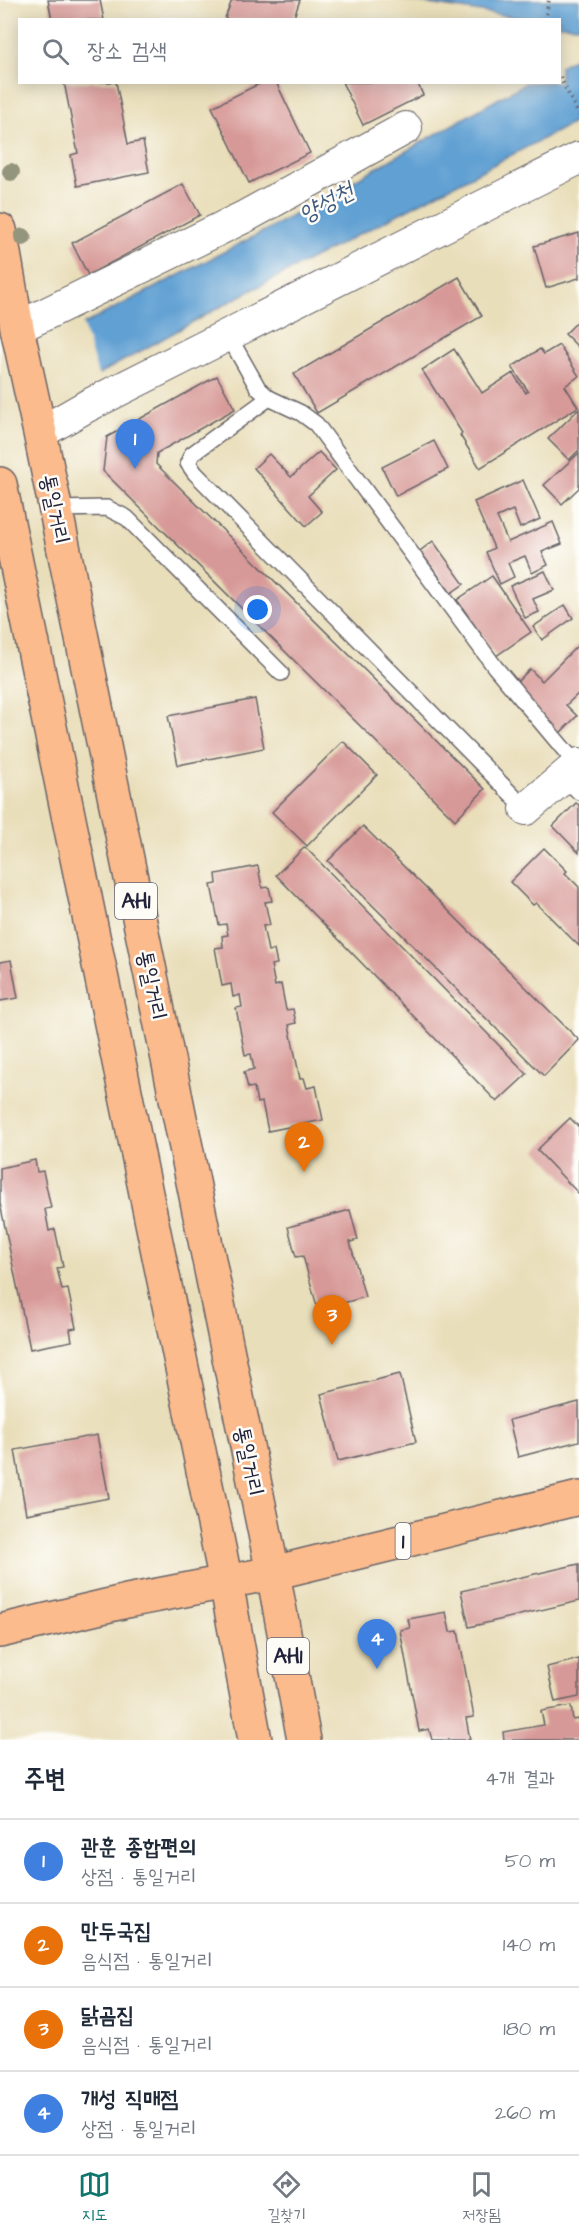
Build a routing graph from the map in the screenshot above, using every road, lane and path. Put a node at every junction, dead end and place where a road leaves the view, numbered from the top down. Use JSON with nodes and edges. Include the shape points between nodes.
{"nodes":[{"id":1,"x":549,"y":0,"type":"edge"},
{"id":2,"x":545,"y":18,"type":"edge"},
{"id":3,"x":561,"y":79,"type":"edge"},
{"id":4,"x":579,"y":115,"type":"edge"},
{"id":5,"x":406,"y":128,"type":"dead end"},
{"id":6,"x":579,"y":158,"type":"edge"},
{"id":7,"x":0,"y":230,"type":"edge"},
{"id":8,"x":17,"y":328,"type":"junction"},
{"id":9,"x":228,"y":335,"type":"junction"},
{"id":10,"x":269,"y":399,"type":"junction"},
{"id":11,"x":40,"y":433,"type":"junction"},
{"id":12,"x":0,"y":484,"type":"edge"},
{"id":13,"x":56,"y":509,"type":"junction"},
{"id":14,"x":281,"y":673,"type":"dead end"},
{"id":15,"x":575,"y":774,"type":"edge"},
{"id":16,"x":526,"y":809,"type":"joint"},
{"id":17,"x":579,"y":1498,"type":"edge"},
{"id":18,"x":273,"y":1573,"type":"junction"},
{"id":19,"x":226,"y":1582,"type":"junction"},
{"id":20,"x":0,"y":1631,"type":"edge"},
{"id":21,"x":255,"y":1740,"type":"edge"},
{"id":22,"x":304,"y":1740,"type":"edge"}],
"edges":[{"from":1,"to":2,"type":"path"},
{"from":3,"to":4,"type":"path"},
{"from":5,"to":8,"type":"street","via":[[246,216]]},
{"from":6,"to":9,"type":"street"},
{"from":7,"to":8,"type":"main road","name":"통일거리","number":"AH1"},
{"from":8,"to":11,"type":"main road","name":"통일거리","number":"AH1"},
{"from":9,"to":10,"type":"lane","via":[[258,388]]},
{"from":9,"to":11,"type":"street"},
{"from":10,"to":15,"type":"lane","via":[[316,424]]},
{"from":10,"to":16,"type":"lane","via":[[192,454],[188,463]]},
{"from":11,"to":13,"type":"main road","name":"통일거리","number":"AH1"},
{"from":12,"to":19,"type":"main road","number":"AH1"},
{"from":13,"to":14,"type":"lane","via":[[107,508],[127,518]]},
{"from":13,"to":18,"type":"main road","name":"통일거리","number":"AH1"},
{"from":15,"to":16,"type":"street"},
{"from":17,"to":18,"type":"main road","number":"1"},
{"from":18,"to":19,"type":"main road","number":"1"},
{"from":18,"to":22,"type":"main road","name":"통일거리","number":"AH1"},
{"from":19,"to":20,"type":"main road","number":"1"},
{"from":19,"to":21,"type":"main road","number":"AH1"}]}
